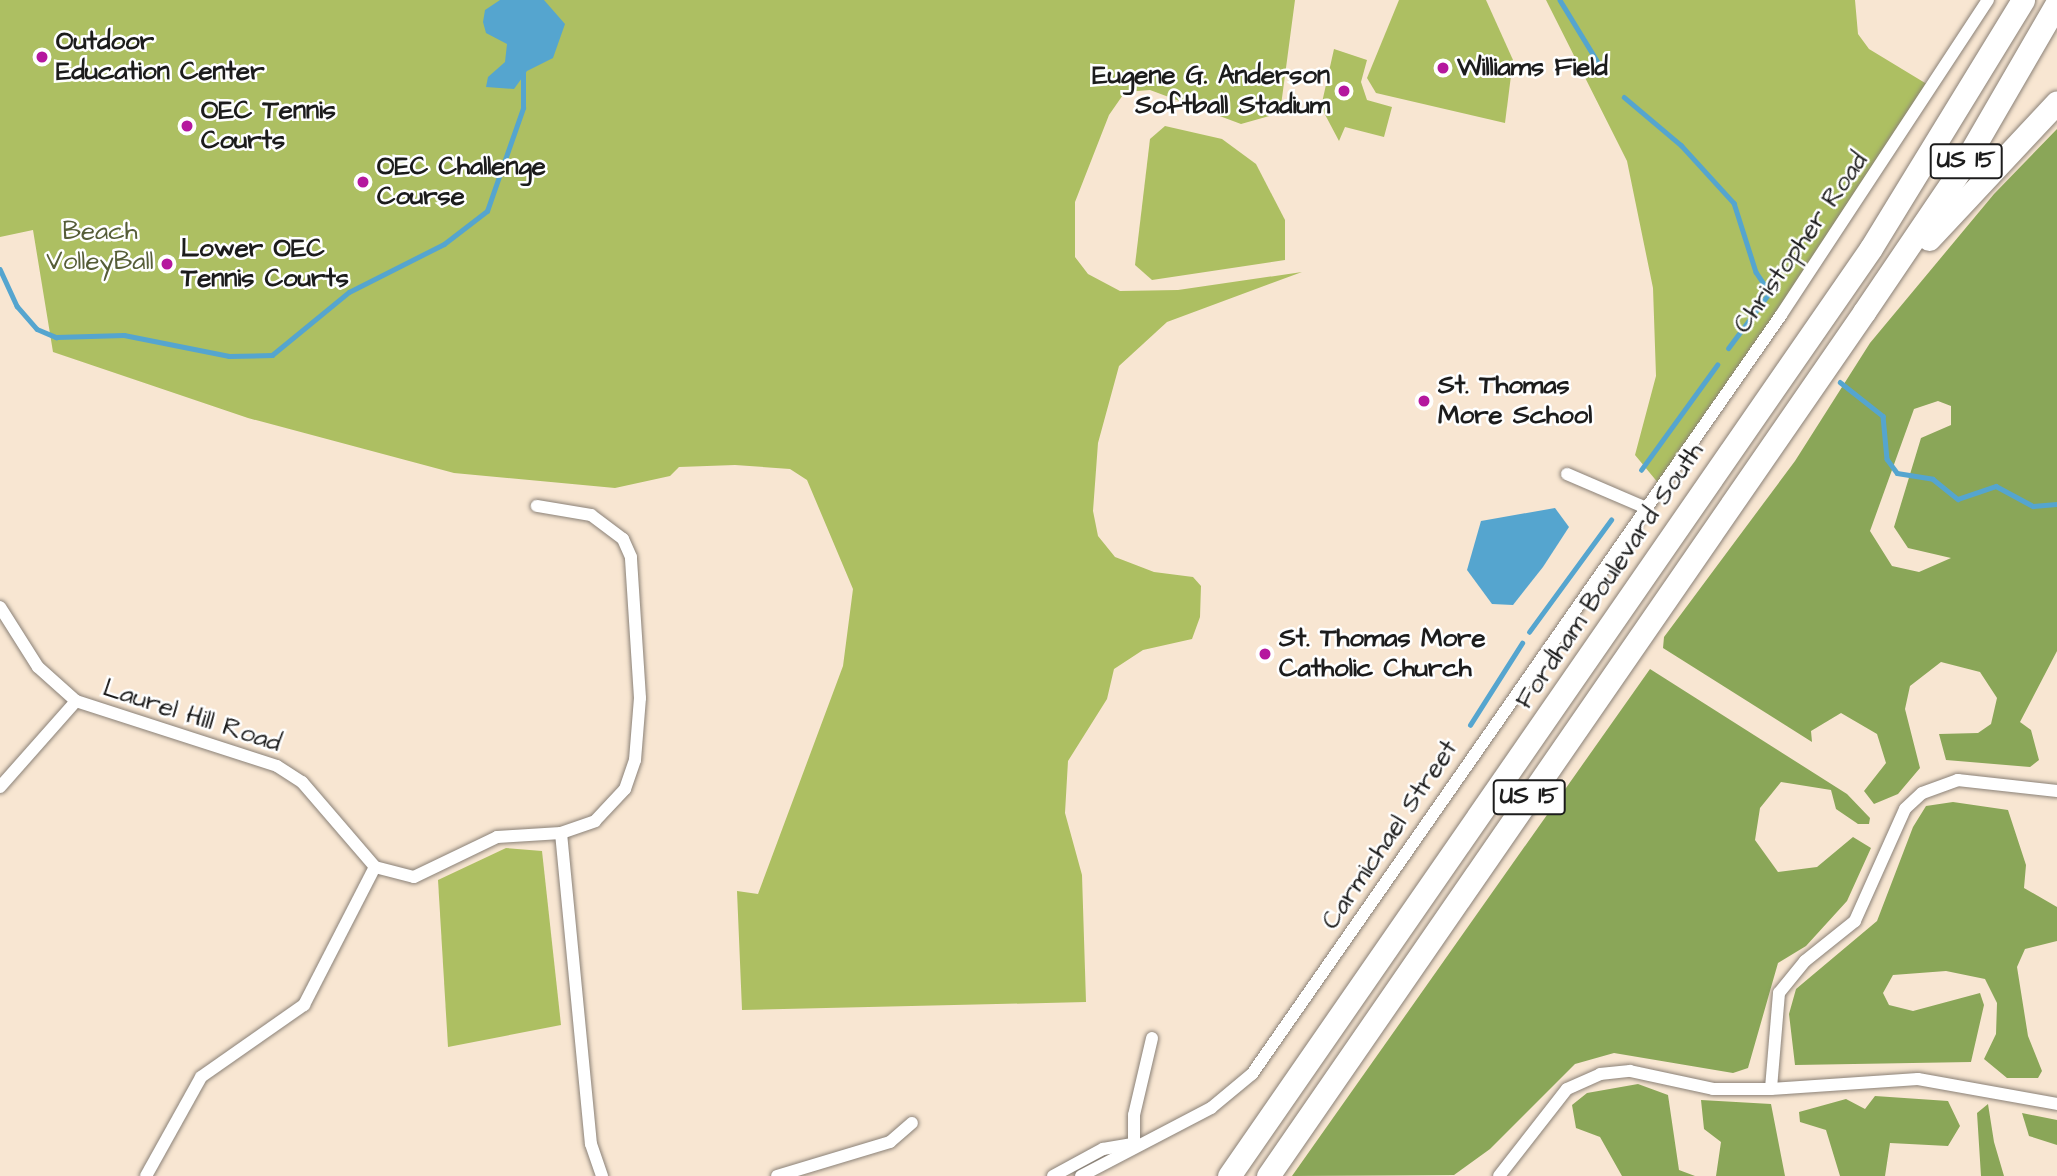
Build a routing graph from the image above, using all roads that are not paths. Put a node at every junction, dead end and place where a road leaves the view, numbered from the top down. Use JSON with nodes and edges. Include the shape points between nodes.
{"nodes":[{"id":1,"x":1988,"y":0,"type":"edge"},
{"id":2,"x":2023,"y":0,"type":"edge"},
{"id":3,"x":2057,"y":3,"type":"edge"},
{"id":4,"x":2057,"y":102,"type":"edge"},
{"id":5,"x":1864,"y":312,"type":"junction"},
{"id":6,"x":1567,"y":474,"type":"dead end"},
{"id":7,"x":537,"y":506,"type":"dead end"},
{"id":8,"x":1644,"y":507,"type":"junction"},
{"id":9,"x":0,"y":607,"type":"edge"},
{"id":10,"x":76,"y":701,"type":"junction"},
{"id":11,"x":0,"y":787,"type":"edge"},
{"id":12,"x":2057,"y":791,"type":"edge"},
{"id":13,"x":561,"y":834,"type":"junction"},
{"id":14,"x":375,"y":867,"type":"junction"},
{"id":15,"x":1152,"y":1038,"type":"dead end"},
{"id":16,"x":1771,"y":1088,"type":"junction"},
{"id":17,"x":2057,"y":1104,"type":"edge"},
{"id":18,"x":912,"y":1123,"type":"dead end"},
{"id":19,"x":1134,"y":1144,"type":"junction"},
{"id":20,"x":146,"y":1176,"type":"edge"},
{"id":21,"x":602,"y":1176,"type":"edge"},
{"id":22,"x":777,"y":1176,"type":"edge"},
{"id":23,"x":1052,"y":1176,"type":"edge"},
{"id":24,"x":1081,"y":1176,"type":"edge"},
{"id":25,"x":1229,"y":1176,"type":"edge"},
{"id":26,"x":1268,"y":1176,"type":"edge"},
{"id":27,"x":1499,"y":1176,"type":"edge"}],
"edges":[{"from":1,"to":8,"type":"street","name":"Christopher Road","via":[[1920,111]]},
{"from":2,"to":25,"type":"highway","name":"Fordham Boulevard South","number":"US 15","via":[[1871,247]]},
{"from":3,"to":5,"type":"highway","number":"US 15","via":[[1962,167]]},
{"from":4,"to":5,"type":"highway"},
{"from":5,"to":26,"type":"highway","number":"US 15"},
{"from":6,"to":8,"type":"street"},
{"from":7,"to":13,"type":"street","via":[[591,515],[623,539],[639,621],[635,760],[612,805],[595,821]]},
{"from":8,"to":19,"type":"street","name":"Carmichael Street","via":[[1252,1074],[1212,1108]]},
{"from":9,"to":10,"type":"street","name":"Laurel Hill Road","via":[[38,667]]},
{"from":10,"to":11,"type":"street"},
{"from":10,"to":14,"type":"street","name":"Laurel Hill Road","via":[[277,766],[319,799]]},
{"from":12,"to":16,"type":"street","via":[[1958,780],[1922,793],[1905,808],[1855,920],[1790,975],[1779,993]]},
{"from":13,"to":14,"type":"street","via":[[496,836],[414,877]]},
{"from":13,"to":21,"type":"street","via":[[591,1144]]},
{"from":14,"to":20,"type":"street","via":[[304,1005],[201,1077]]},
{"from":15,"to":19,"type":"street","via":[[1134,1115]]},
{"from":16,"to":17,"type":"street","via":[[1918,1079]]},
{"from":16,"to":27,"type":"street","via":[[1713,1088],[1630,1071],[1600,1074],[1567,1088]]},
{"from":18,"to":22,"type":"street","via":[[890,1142]]},
{"from":19,"to":23,"type":"street","name":"Carmichael Street","via":[[1102,1149]]},
{"from":19,"to":24,"type":"street","name":"Carmichael Street"}]}
